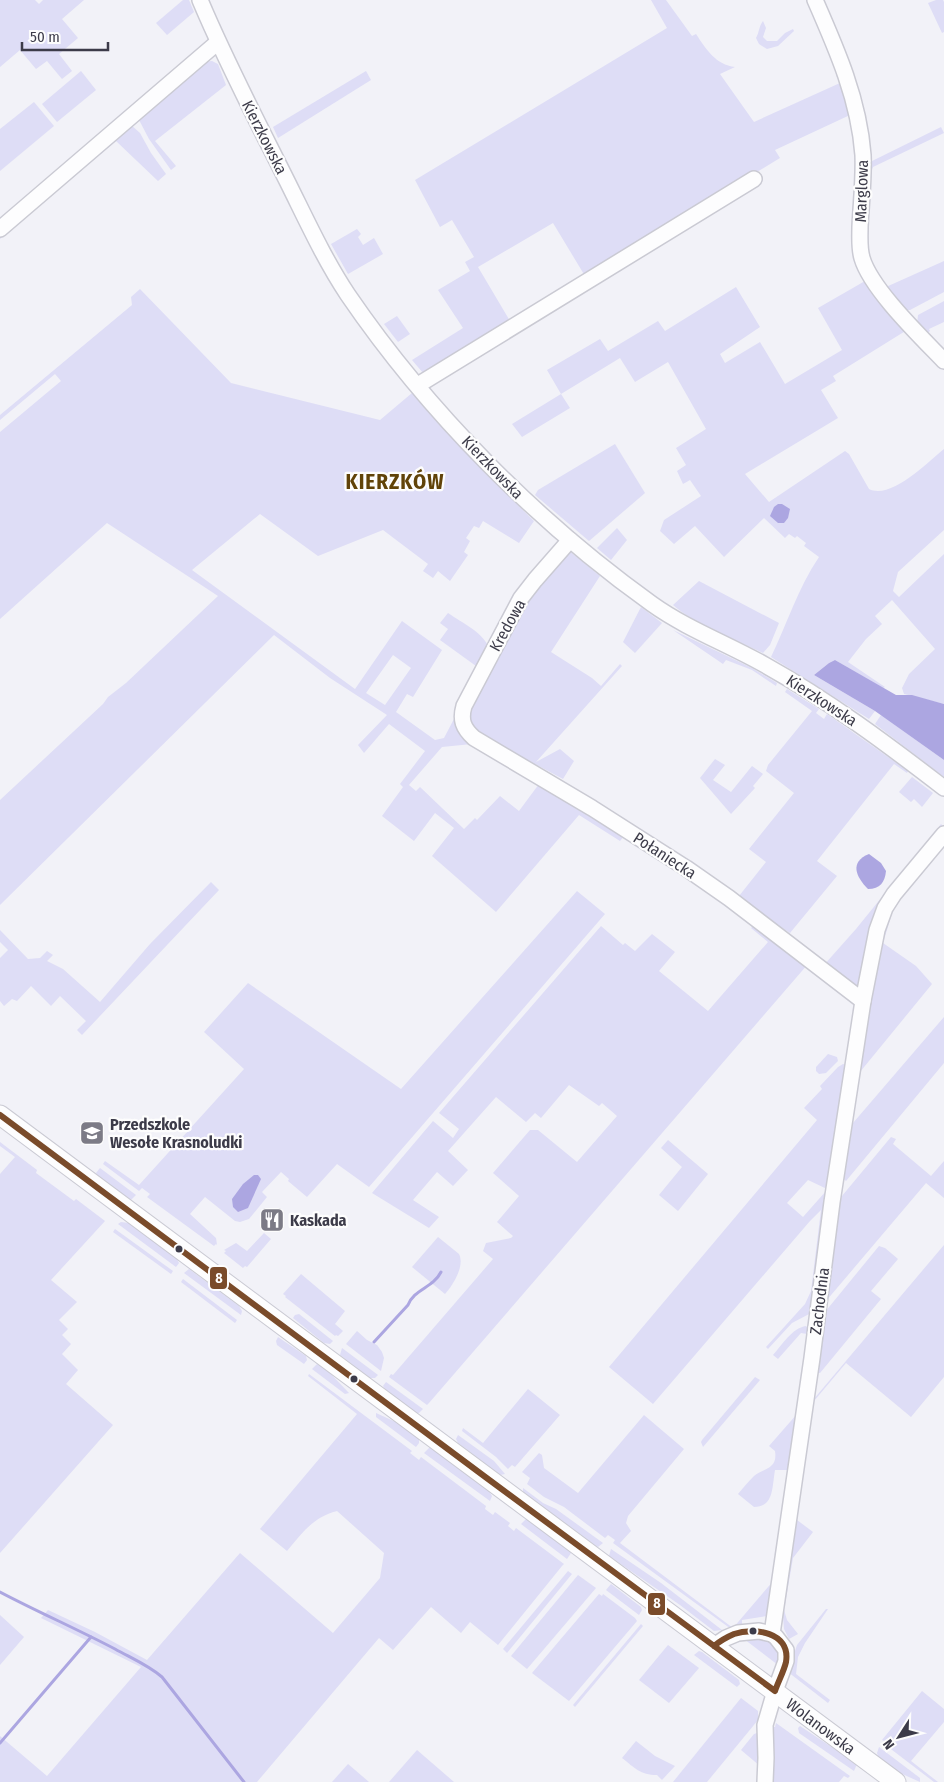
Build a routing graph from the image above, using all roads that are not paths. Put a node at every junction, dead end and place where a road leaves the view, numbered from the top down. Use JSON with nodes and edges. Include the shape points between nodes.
{"nodes":[{"id":1,"x":200,"y":0,"type":"edge"},
{"id":2,"x":815,"y":0,"type":"edge"},
{"id":3,"x":218,"y":42,"type":"junction"},
{"id":4,"x":754,"y":179,"type":"dead end"},
{"id":5,"x":0,"y":230,"type":"edge"},
{"id":6,"x":944,"y":361,"type":"edge"},
{"id":7,"x":418,"y":385,"type":"junction"},
{"id":8,"x":570,"y":540,"type":"junction"},
{"id":9,"x":462,"y":721,"type":"joint"},
{"id":10,"x":944,"y":788,"type":"edge"},
{"id":11,"x":944,"y":834,"type":"edge"},
{"id":12,"x":863,"y":1001,"type":"junction"},
{"id":13,"x":0,"y":1115,"type":"edge"},
{"id":14,"x":772,"y":1634,"type":"junction"},
{"id":15,"x":714,"y":1646,"type":"junction"},
{"id":16,"x":775,"y":1691,"type":"junction"},
{"id":17,"x":765,"y":1782,"type":"edge"},
{"id":18,"x":896,"y":1782,"type":"edge"}],
"edges":[{"from":1,"to":3,"type":"street","name":"Kierzkowska"},
{"from":2,"to":6,"type":"street","name":"Marglowa","via":[[849,81],[860,132],[862,257],[868,272],[887,299]]},
{"from":3,"to":5,"type":"street"},
{"from":3,"to":7,"type":"street","name":"Kierzkowska","via":[[343,287]]},
{"from":4,"to":7,"type":"street"},
{"from":7,"to":8,"type":"street","name":"Kierzkowska","via":[[500,476]]},
{"from":8,"to":9,"type":"street","name":"Kredowa","via":[[522,598],[464,706]]},
{"from":8,"to":10,"type":"street","name":"Kierzkowska","via":[[670,616],[779,673],[866,729]]},
{"from":9,"to":12,"type":"street","name":"Połaniecka","via":[[474,738],[592,808],[729,898]]},
{"from":11,"to":12,"type":"street","name":"Zachodnia","via":[[885,908]]},
{"from":12,"to":14,"type":"street","name":"Zachodnia"},
{"from":13,"to":15,"type":"main road","name":"Wolanowska"},
{"from":14,"to":15,"type":"street","via":[[759,1631],[738,1633]]},
{"from":14,"to":16,"type":"street","via":[[782,1644],[787,1656]]},
{"from":15,"to":16,"type":"main road","name":"Wolanowska"},
{"from":16,"to":17,"type":"street","via":[[765,1725]]},
{"from":16,"to":18,"type":"main road","name":"Wolanowska"}]}
